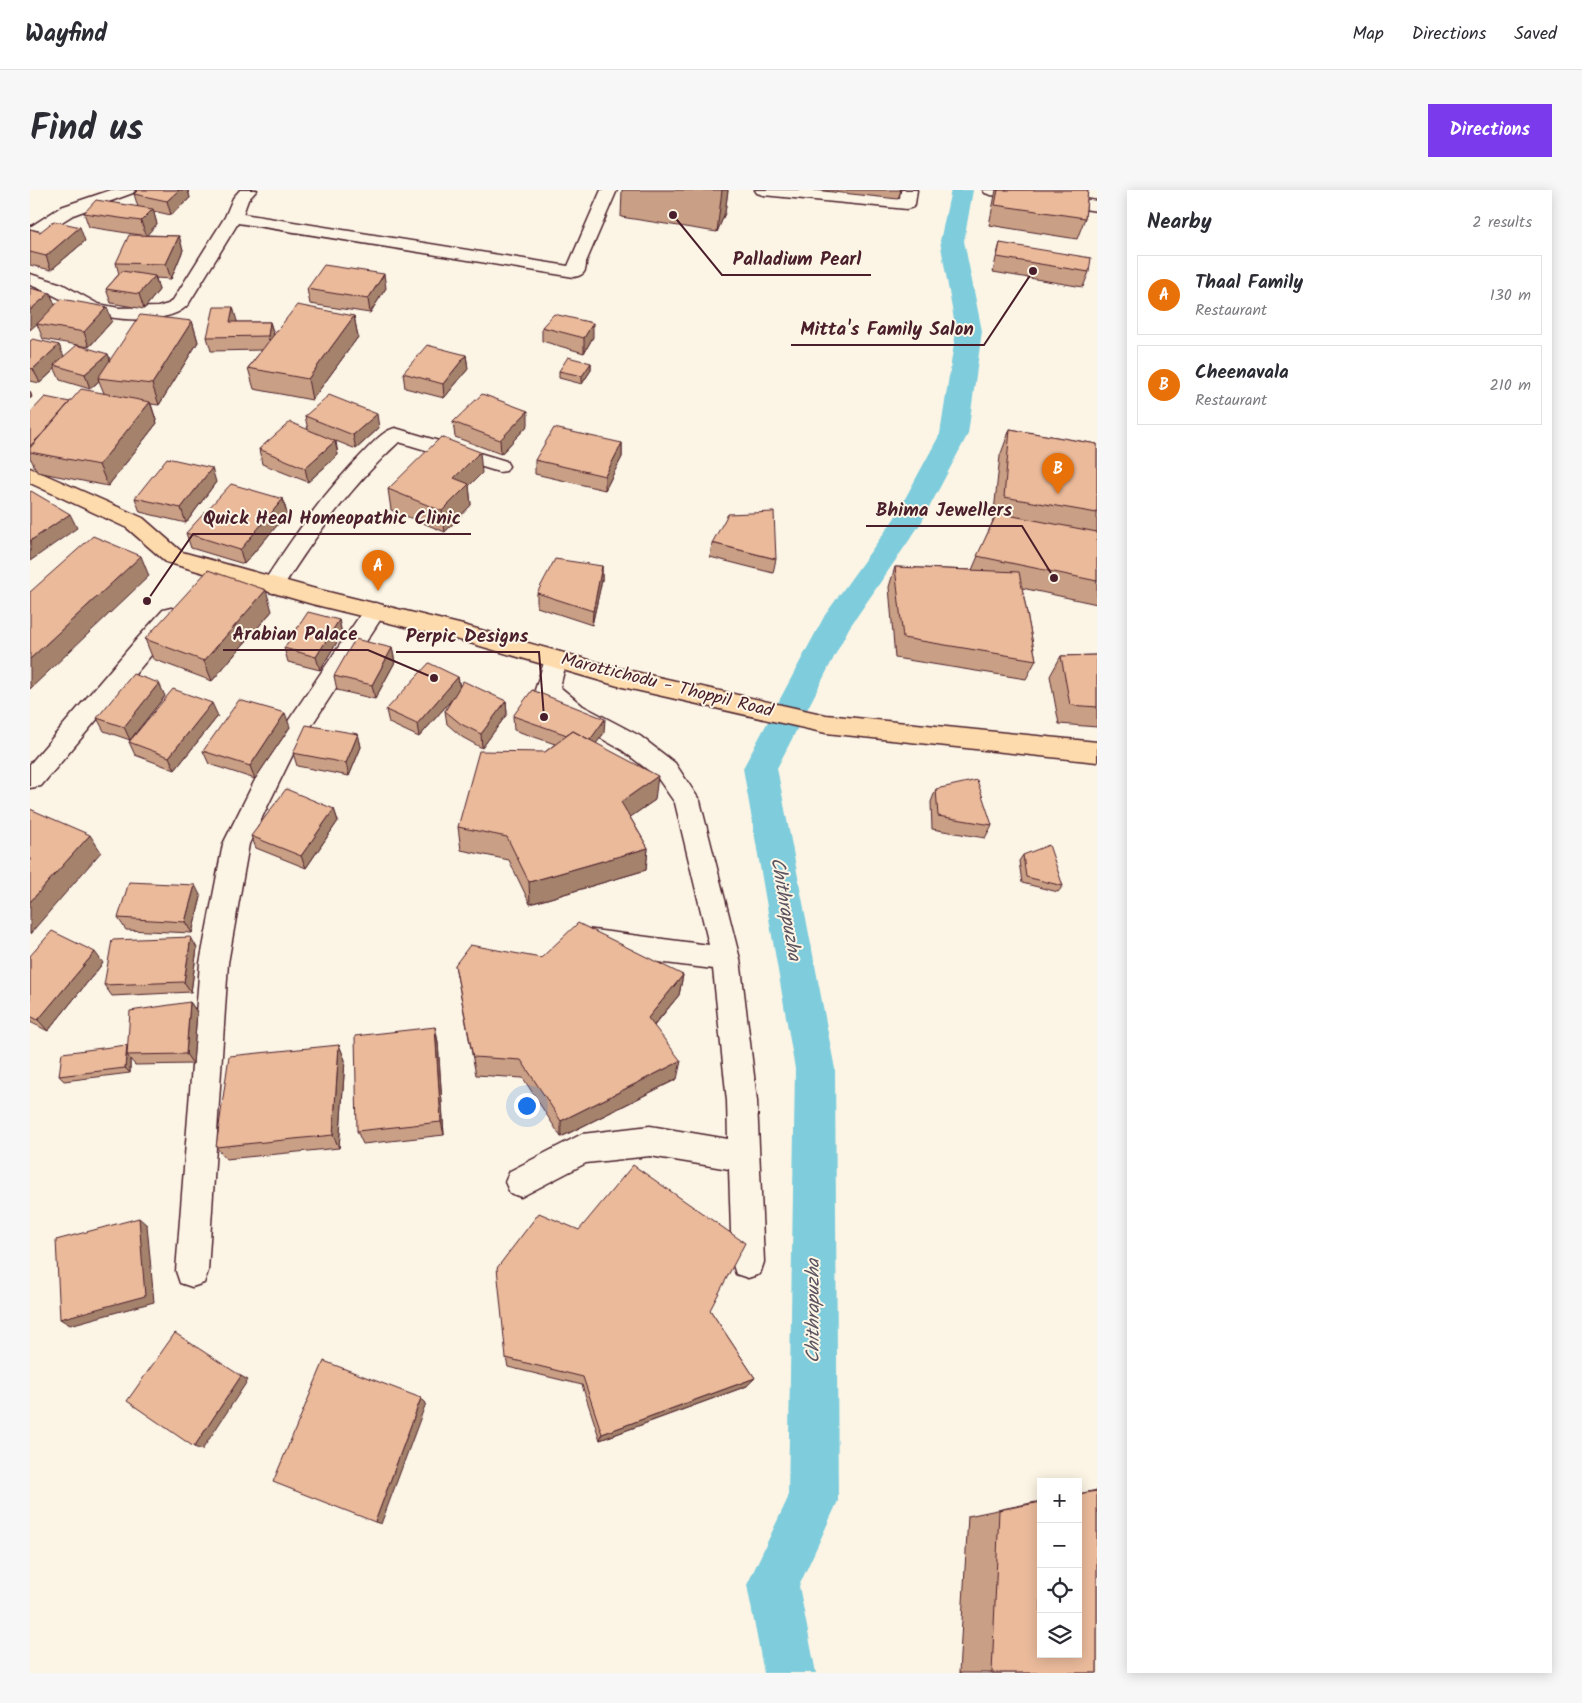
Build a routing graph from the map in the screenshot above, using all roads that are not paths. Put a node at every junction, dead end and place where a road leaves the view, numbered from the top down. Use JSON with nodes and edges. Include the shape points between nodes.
{"nodes":[{"id":1,"x":127,"y":190,"type":"edge"},
{"id":2,"x":249,"y":190,"type":"edge"},
{"id":3,"x":609,"y":190,"type":"edge"},
{"id":4,"x":763,"y":190,"type":"edge"},
{"id":5,"x":909,"y":190,"type":"edge"},
{"id":6,"x":991,"y":190,"type":"edge"},
{"id":7,"x":1097,"y":206,"type":"edge"},
{"id":8,"x":234,"y":217,"type":"junction"},
{"id":9,"x":30,"y":234,"type":"edge"},
{"id":10,"x":30,"y":280,"type":"edge"},
{"id":11,"x":499,"y":466,"type":"dead end"},
{"id":12,"x":30,"y":475,"type":"edge"},
{"id":13,"x":218,"y":569,"type":"junction"},
{"id":14,"x":273,"y":585,"type":"junction"},
{"id":15,"x":375,"y":611,"type":"junction"},
{"id":16,"x":555,"y":659,"type":"junction"},
{"id":17,"x":1097,"y":752,"type":"edge"},
{"id":18,"x":32,"y":779,"type":"dead end"},
{"id":19,"x":577,"y":940,"type":"edge"},
{"id":20,"x":726,"y":959,"type":"junction"},
{"id":21,"x":744,"y":1157,"type":"junction"},
{"id":22,"x":521,"y":1182,"type":"dead end"},
{"id":23,"x":748,"y":1262,"type":"dead end"},
{"id":24,"x":192,"y":1271,"type":"dead end"}],
"edges":[{"from":1,"to":9,"type":"street","via":[[67,211]]},
{"from":2,"to":8,"type":"street","via":[[240,198]]},
{"from":3,"to":8,"type":"street","via":[[574,272]]},
{"from":4,"to":5,"type":"street","via":[[907,204]]},
{"from":6,"to":7,"type":"street"},
{"from":8,"to":10,"type":"street","via":[[180,303],[167,310],[134,314],[99,310],[56,288]]},
{"from":11,"to":14,"type":"street","via":[[395,434],[330,502]]},
{"from":12,"to":13,"type":"main road","name":"Marottichodu - Thoppil Road","via":[[135,523],[174,557]]},
{"from":13,"to":14,"type":"main road","name":"Marottichodu - Thoppil Road"},
{"from":13,"to":18,"type":"street","via":[[144,646]]},
{"from":14,"to":15,"type":"main road","name":"Marottichodu - Thoppil Road"},
{"from":15,"to":16,"type":"main road","name":"Marottichodu - Thoppil Road"},
{"from":15,"to":24,"type":"street","via":[[283,748],[236,844],[214,963]]},
{"from":16,"to":17,"type":"main road","name":"Marottichodu - Thoppil Road","via":[[618,677],[826,724]]},
{"from":16,"to":20,"type":"street","via":[[547,690],[574,712],[631,743],[666,770],[687,801]]},
{"from":19,"to":20,"type":"street"},
{"from":20,"to":21,"type":"street","via":[[742,1101]]},
{"from":21,"to":22,"type":"street","via":[[650,1141],[582,1149]]},
{"from":21,"to":23,"type":"street"}]}
